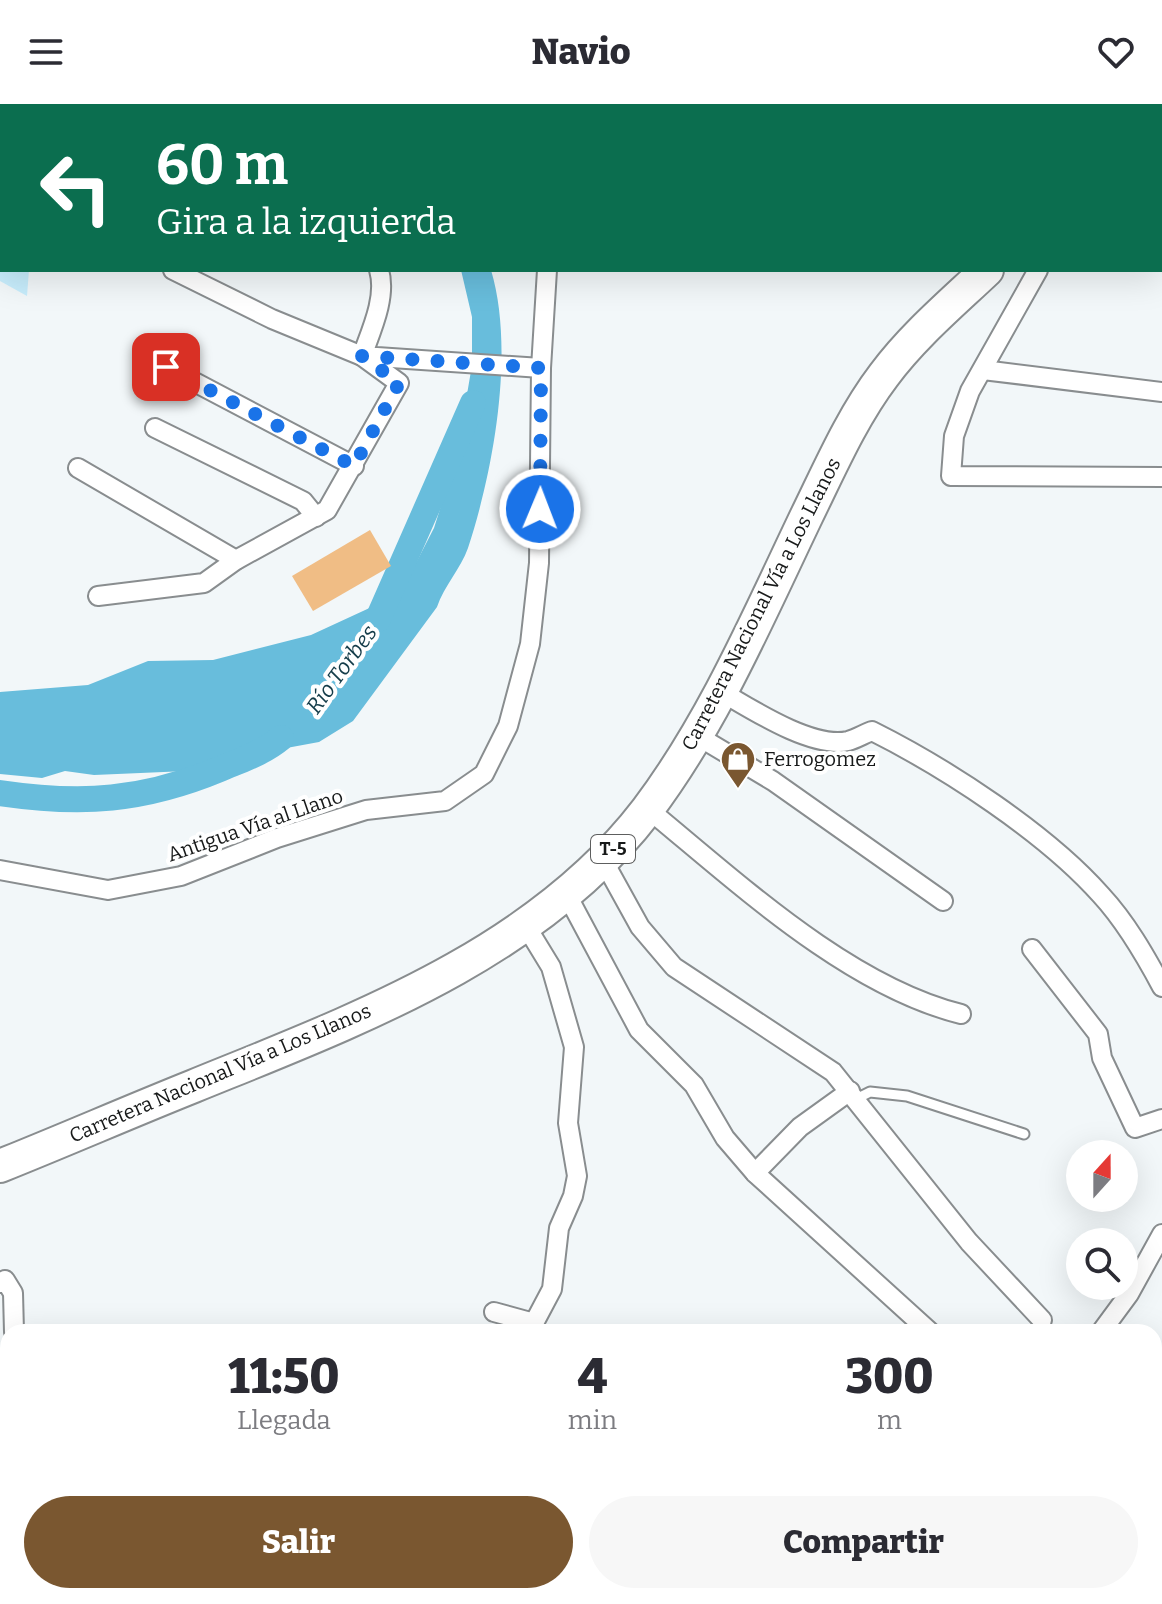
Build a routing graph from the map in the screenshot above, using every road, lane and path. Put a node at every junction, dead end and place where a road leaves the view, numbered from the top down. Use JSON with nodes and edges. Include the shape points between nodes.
{"nodes":[{"id":1,"x":177,"y":272,"type":"edge"},
{"id":2,"x":380,"y":272,"type":"edge"},
{"id":3,"x":547,"y":272,"type":"edge"},
{"id":4,"x":985,"y":272,"type":"edge"},
{"id":5,"x":1037,"y":272,"type":"edge"},
{"id":6,"x":362,"y":356,"type":"junction"},
{"id":7,"x":166,"y":367,"type":"dead end"},
{"id":8,"x":541,"y":368,"type":"junction"},
{"id":9,"x":983,"y":370,"type":"junction"},
{"id":10,"x":1162,"y":392,"type":"edge"},
{"id":11,"x":155,"y":428,"type":"dead end"},
{"id":12,"x":354,"y":466,"type":"junction"},
{"id":13,"x":78,"y":468,"type":"dead end"},
{"id":14,"x":1162,"y":477,"type":"edge"},
{"id":15,"x":316,"y":517,"type":"junction"},
{"id":16,"x":236,"y":560,"type":"junction"},
{"id":17,"x":98,"y":596,"type":"dead end"},
{"id":18,"x":720,"y":691,"type":"junction"},
{"id":19,"x":696,"y":735,"type":"junction"},
{"id":20,"x":648,"y":809,"type":"junction"},
{"id":21,"x":603,"y":860,"type":"junction"},
{"id":22,"x":0,"y":870,"type":"edge"},
{"id":23,"x":567,"y":895,"type":"junction"},
{"id":24,"x":943,"y":901,"type":"dead end"},
{"id":25,"x":526,"y":926,"type":"junction"},
{"id":26,"x":1032,"y":949,"type":"dead end"},
{"id":27,"x":1162,"y":987,"type":"edge"},
{"id":28,"x":961,"y":1014,"type":"dead end"},
{"id":29,"x":853,"y":1095,"type":"junction"},
{"id":30,"x":1162,"y":1119,"type":"edge"},
{"id":31,"x":1024,"y":1134,"type":"dead end"},
{"id":32,"x":0,"y":1166,"type":"edge"},
{"id":33,"x":755,"y":1173,"type":"junction"},
{"id":34,"x":1162,"y":1234,"type":"edge"},
{"id":35,"x":0,"y":1283,"type":"edge"},
{"id":36,"x":494,"y":1312,"type":"dead end"},
{"id":37,"x":1042,"y":1320,"type":"dead end"},
{"id":38,"x":14,"y":1324,"type":"edge"},
{"id":39,"x":921,"y":1324,"type":"edge"},
{"id":40,"x":1107,"y":1324,"type":"edge"}],
"edges":[{"from":1,"to":6,"type":"street"},
{"from":2,"to":6,"type":"street","via":[[375,320]]},
{"from":3,"to":8,"type":"street","name":"Antigua Vía al Llano"},
{"from":4,"to":18,"type":"highway","name":"Carretera Nacional Vía a Los Llanos","number":"T-5","via":[[883,376],[821,485]]},
{"from":5,"to":9,"type":"street"},
{"from":6,"to":8,"type":"street"},
{"from":6,"to":12,"type":"street","via":[[399,383]]},
{"from":7,"to":12,"type":"street"},
{"from":8,"to":22,"type":"street","name":"Antigua Vía al Llano","via":[[539,563],[530,644],[508,726],[484,774],[445,801],[366,810],[181,876],[108,890]]},
{"from":9,"to":10,"type":"street"},
{"from":9,"to":14,"type":"street","via":[[954,436],[951,476]]},
{"from":11,"to":15,"type":"street","via":[[303,501]]},
{"from":12,"to":15,"type":"street","via":[[327,510]]},
{"from":13,"to":16,"type":"street"},
{"from":15,"to":16,"type":"street"},
{"from":16,"to":17,"type":"street","via":[[204,583]]},
{"from":18,"to":19,"type":"highway","name":"Carretera Nacional Vía a Los Llanos","number":"T-5"},
{"from":18,"to":27,"type":"street","via":[[780,725],[823,739],[847,742],[872,731],[1028,829],[1102,895]]},
{"from":19,"to":20,"type":"highway","name":"Carretera Nacional Vía a Los Llanos","number":"T-5"},
{"from":19,"to":24,"type":"street","via":[[773,781]]},
{"from":20,"to":21,"type":"highway","name":"Carretera Nacional Vía a Los Llanos","number":"T-5"},
{"from":20,"to":28,"type":"street","via":[[769,908],[856,968],[909,997]]},
{"from":21,"to":23,"type":"highway","name":"Carretera Nacional Vía a Los Llanos","number":"T-5"},
{"from":21,"to":29,"type":"street","via":[[640,927],[674,967],[814,1058]]},
{"from":23,"to":25,"type":"highway","name":"Carretera Nacional Vía a Los Llanos","number":"T-5"},
{"from":23,"to":33,"type":"street","via":[[639,1030],[694,1085],[725,1138]]},
{"from":25,"to":32,"type":"highway","name":"Carretera Nacional Vía a Los Llanos","number":"T-5","via":[[417,988],[281,1052]]},
{"from":25,"to":36,"type":"street","via":[[551,967],[574,1047],[568,1123],[577,1176],[559,1228],[552,1289],[541,1314],[534,1323]]},
{"from":26,"to":30,"type":"street","via":[[1098,1034],[1102,1058],[1135,1128]]},
{"from":29,"to":31,"type":"lane","via":[[907,1096]]},
{"from":29,"to":33,"type":"street","via":[[800,1127]]},
{"from":29,"to":37,"type":"street","via":[[969,1242]]},
{"from":33,"to":39,"type":"street"},
{"from":34,"to":40,"type":"street"},
{"from":35,"to":38,"type":"street","via":[[5,1280],[13,1293]]}]}
